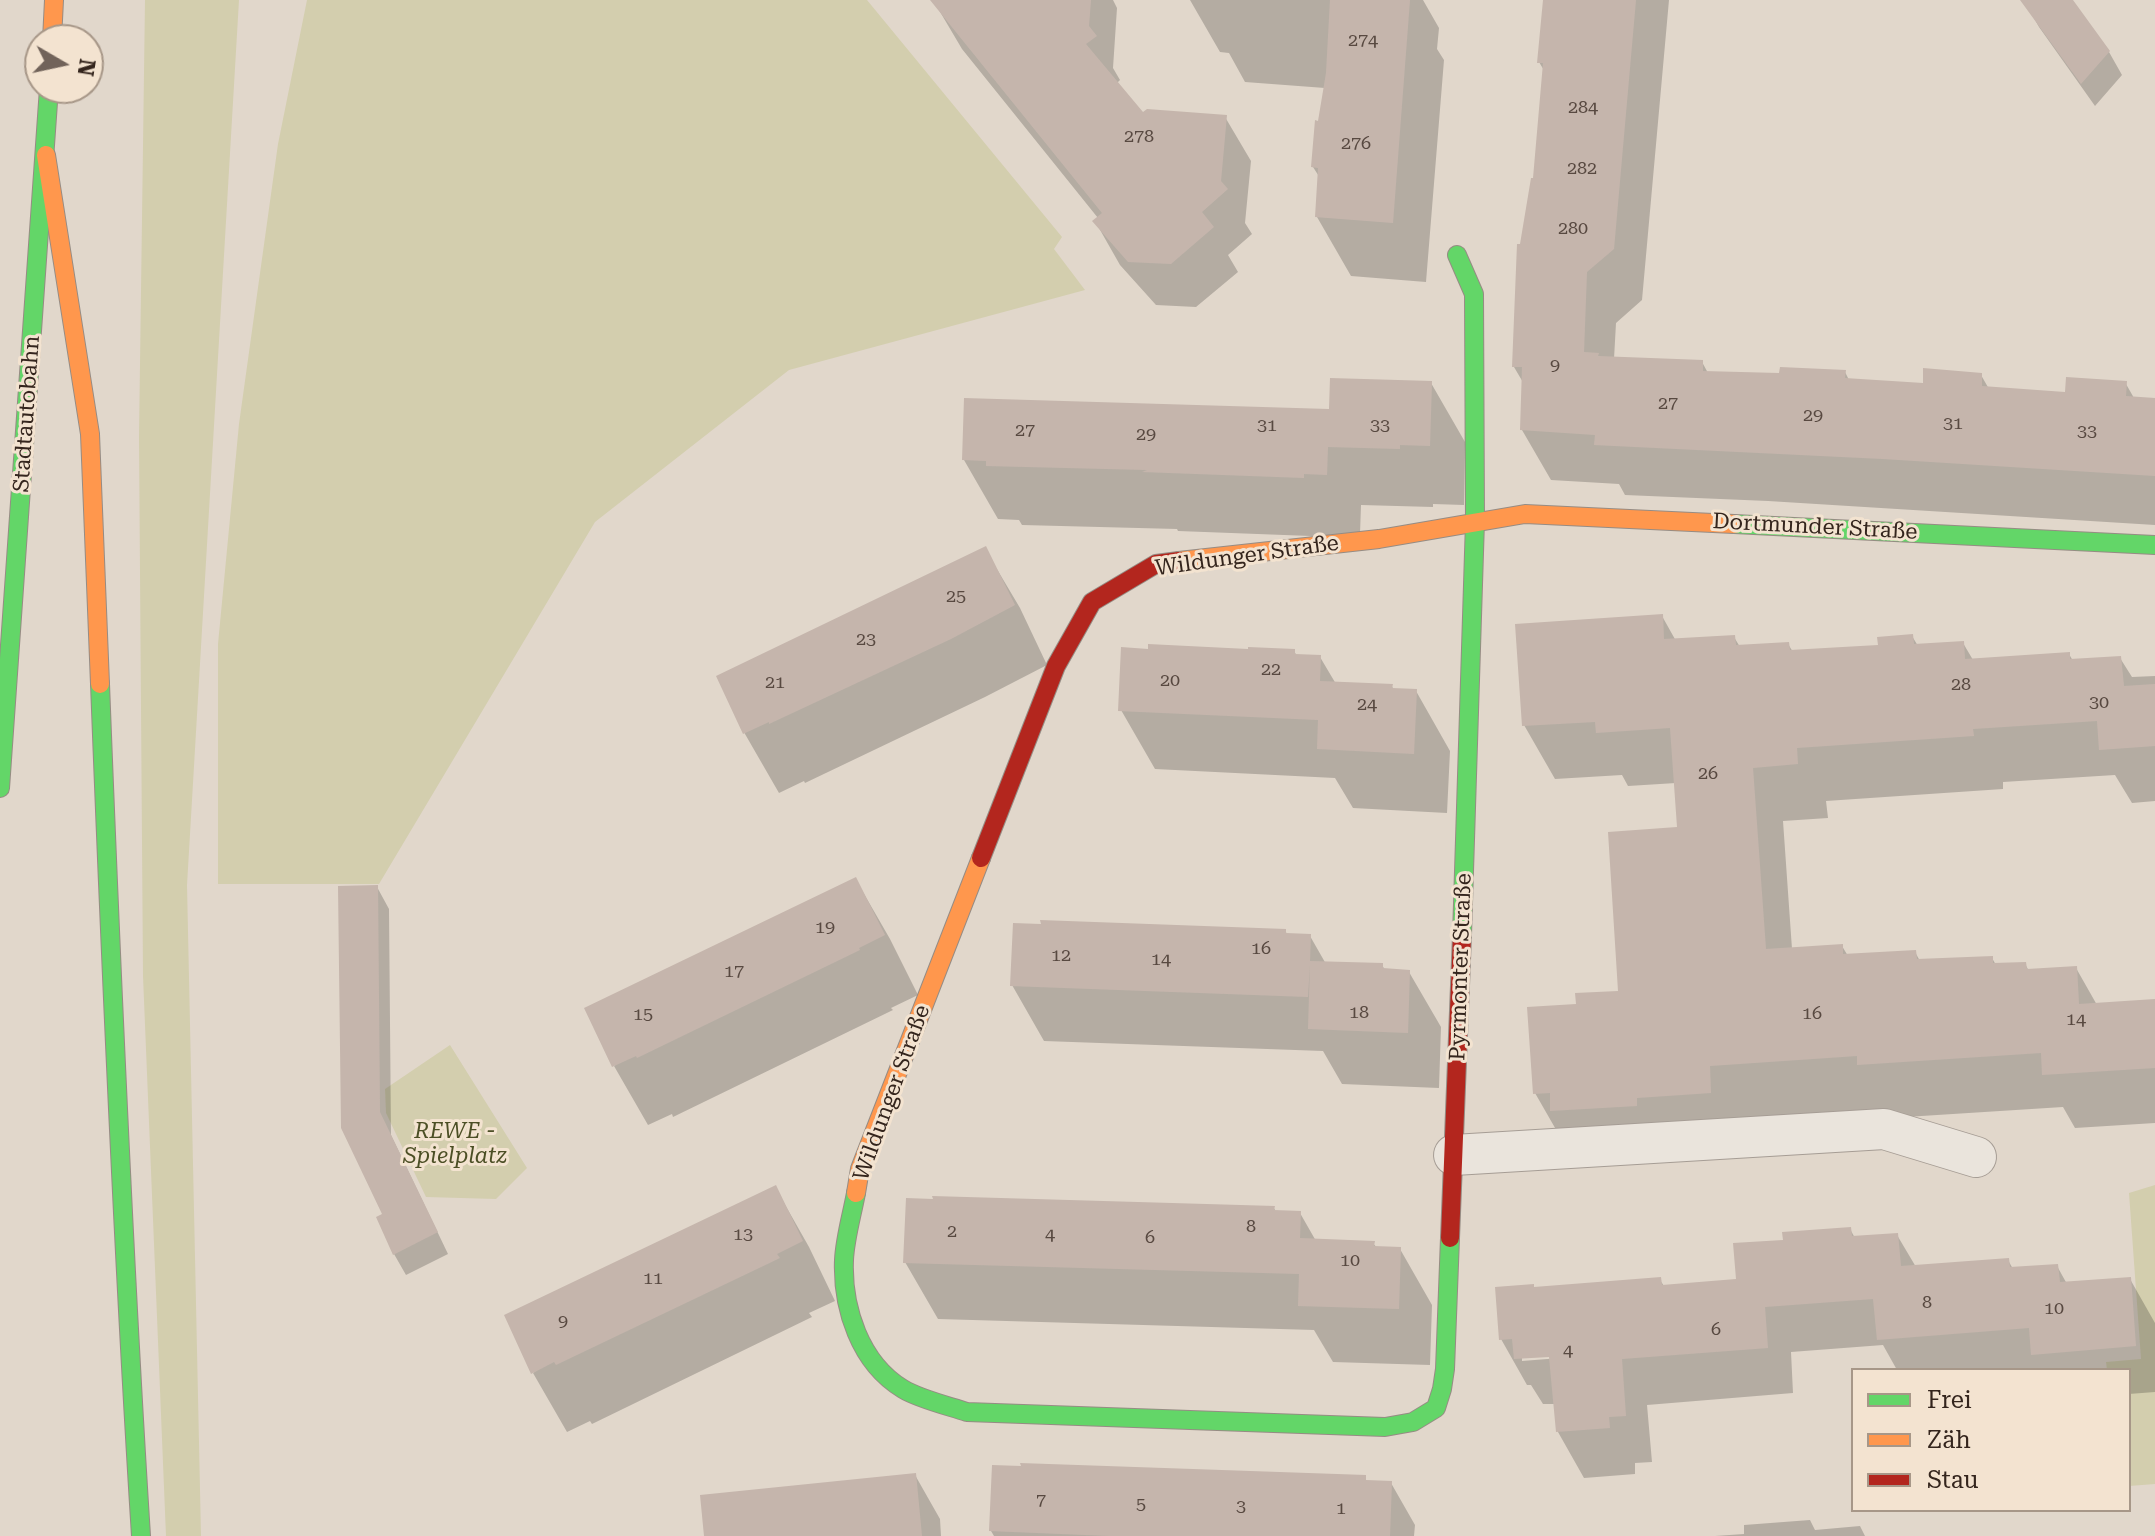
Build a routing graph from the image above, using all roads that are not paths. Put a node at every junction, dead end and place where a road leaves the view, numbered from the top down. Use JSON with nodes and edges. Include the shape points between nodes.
{"nodes":[{"id":1,"x":54,"y":0,"type":"edge"},
{"id":2,"x":53,"y":24,"type":"edge"},
{"id":3,"x":48,"y":104,"type":"edge"},
{"id":4,"x":46,"y":155,"type":"junction"},
{"id":5,"x":1457,"y":255,"type":"dead end"},
{"id":6,"x":1475,"y":521,"type":"junction"},
{"id":7,"x":2155,"y":545,"type":"edge"},
{"id":8,"x":0,"y":788,"type":"edge"},
{"id":9,"x":1454,"y":1155,"type":"junction"},
{"id":10,"x":1976,"y":1157,"type":"dead end"},
{"id":11,"x":141,"y":1536,"type":"edge"}],
"edges":[{"from":1,"to":2,"type":"main road"},
{"from":3,"to":4,"type":"main road","name":"Stadtautobahn"},
{"from":4,"to":8,"type":"main road","name":"Stadtautobahn"},
{"from":4,"to":11,"type":"main road","via":[[90,434]]},
{"from":5,"to":6,"type":"main road","name":"Pyrmonter Straße","via":[[1474,294]]},
{"from":6,"to":7,"type":"main road","name":"Dortmunder Straße","via":[[1525,514]]},
{"from":6,"to":9,"type":"main road","name":"Pyrmonter Straße"},
{"from":6,"to":9,"type":"main road","name":"Wildunger Straße","via":[[1379,539],[1156,564],[1092,602],[1056,666],[860,1169],[844,1259],[857,1336],[877,1368],[904,1390],[967,1412],[1385,1427],[1413,1422],[1436,1408],[1442,1389]]},
{"from":9,"to":10,"type":"street","via":[[1884,1129]]}]}
